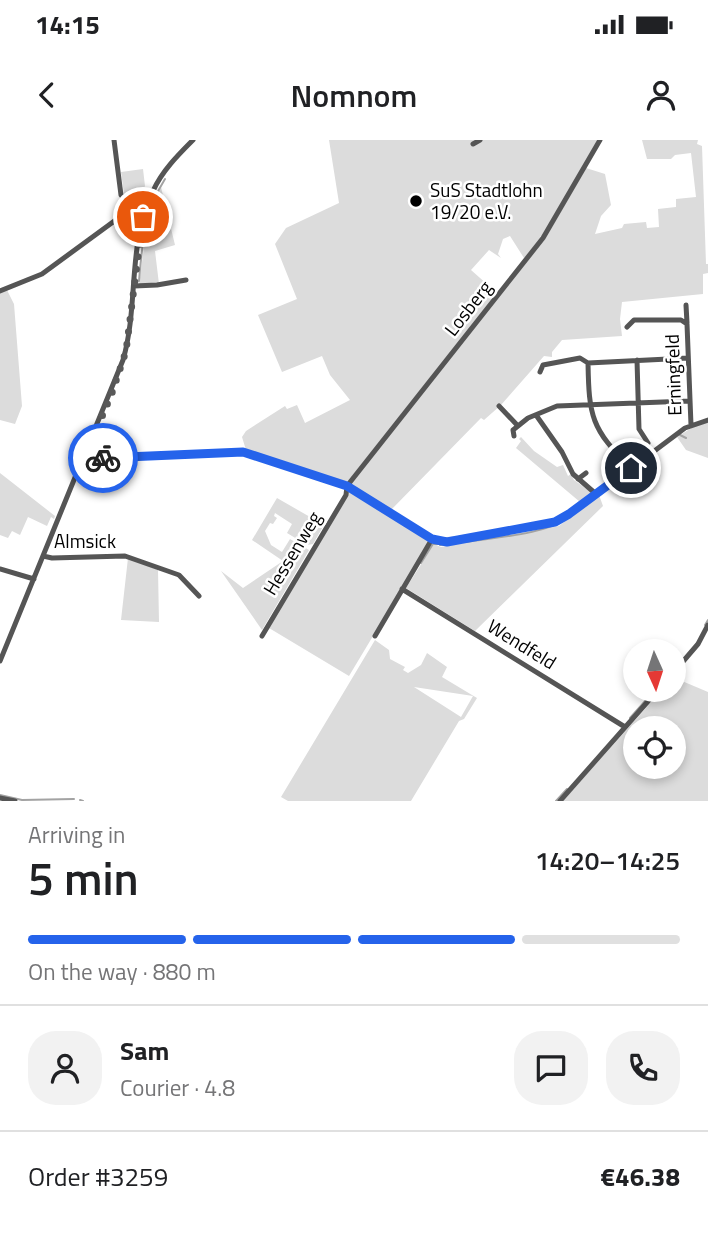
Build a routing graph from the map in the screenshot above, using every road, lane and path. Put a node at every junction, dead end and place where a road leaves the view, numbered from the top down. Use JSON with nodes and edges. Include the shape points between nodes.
{"nodes":[{"id":1,"x":114,"y":140,"type":"edge"},
{"id":2,"x":193,"y":140,"type":"edge"},
{"id":3,"x":481,"y":140,"type":"edge"},
{"id":4,"x":600,"y":140,"type":"edge"},
{"id":5,"x":473,"y":144,"type":"dead end"},
{"id":6,"x":134,"y":204,"type":"junction"},
{"id":7,"x":147,"y":205,"type":"junction"},
{"id":8,"x":186,"y":280,"type":"dead end"},
{"id":9,"x":134,"y":286,"type":"junction"},
{"id":10,"x":0,"y":291,"type":"edge"},
{"id":11,"x":687,"y":305,"type":"dead end"},
{"id":12,"x":686,"y":322,"type":"junction"},
{"id":13,"x":627,"y":327,"type":"dead end"},
{"id":14,"x":688,"y":358,"type":"junction"},
{"id":15,"x":636,"y":360,"type":"junction"},
{"id":16,"x":588,"y":363,"type":"junction"},
{"id":17,"x":540,"y":372,"type":"dead end"},
{"id":18,"x":689,"y":401,"type":"junction"},
{"id":19,"x":638,"y":403,"type":"junction"},
{"id":20,"x":589,"y":404,"type":"junction"},
{"id":21,"x":499,"y":406,"type":"dead end"},
{"id":22,"x":536,"y":415,"type":"junction"},
{"id":23,"x":708,"y":420,"type":"edge"},
{"id":24,"x":691,"y":425,"type":"junction"},
{"id":25,"x":518,"y":426,"type":"junction"},
{"id":26,"x":514,"y":436,"type":"dead end"},
{"id":27,"x":566,"y":441,"type":"dead end"},
{"id":28,"x":648,"y":443,"type":"dead end"},
{"id":29,"x":558,"y":445,"type":"junction"},
{"id":30,"x":85,"y":457,"type":"junction"},
{"id":31,"x":631,"y":468,"type":"junction"},
{"id":32,"x":586,"y":472,"type":"dead end"},
{"id":33,"x":578,"y":479,"type":"junction"},
{"id":34,"x":347,"y":486,"type":"junction"},
{"id":35,"x":596,"y":494,"type":"junction"},
{"id":36,"x":432,"y":539,"type":"junction"},
{"id":37,"x":43,"y":556,"type":"junction"},
{"id":38,"x":0,"y":569,"type":"edge"},
{"id":39,"x":34,"y":579,"type":"junction"},
{"id":40,"x":402,"y":589,"type":"junction"},
{"id":41,"x":200,"y":596,"type":"dead end"},
{"id":42,"x":708,"y":625,"type":"edge"},
{"id":43,"x":262,"y":636,"type":"dead end"},
{"id":44,"x":375,"y":636,"type":"dead end"},
{"id":45,"x":686,"y":658,"type":"edge"},
{"id":46,"x":0,"y":661,"type":"edge"},
{"id":47,"x":647,"y":702,"type":"edge"},
{"id":48,"x":635,"y":716,"type":"edge"},
{"id":49,"x":623,"y":726,"type":"edge"},
{"id":50,"x":623,"y":729,"type":"edge"},
{"id":51,"x":0,"y":798,"type":"edge"},
{"id":52,"x":15,"y":801,"type":"edge"},
{"id":53,"x":560,"y":801,"type":"edge"}],
"edges":[{"from":1,"to":6,"type":"street","via":[[121,195]]},
{"from":2,"to":7,"type":"street","via":[[163,174]]},
{"from":3,"to":5,"type":"street"},
{"from":4,"to":34,"type":"street","name":"Losberg","via":[[543,238]]},
{"from":6,"to":7,"type":"street"},
{"from":6,"to":10,"type":"street","via":[[42,274]]},
{"from":7,"to":9,"type":"street"},
{"from":8,"to":9,"type":"street"},
{"from":9,"to":30,"type":"street","via":[[126,351]]},
{"from":11,"to":12,"type":"street","name":"Erningfeld"},
{"from":12,"to":13,"type":"street","via":[[634,320]]},
{"from":12,"to":14,"type":"street","name":"Erningfeld"},
{"from":14,"to":15,"type":"street"},
{"from":14,"to":18,"type":"street","name":"Erningfeld"},
{"from":15,"to":16,"type":"street"},
{"from":15,"to":19,"type":"street"},
{"from":16,"to":17,"type":"street","via":[[580,358],[543,365]]},
{"from":16,"to":20,"type":"street"},
{"from":18,"to":19,"type":"street"},
{"from":18,"to":24,"type":"street","name":"Erningfeld"},
{"from":19,"to":20,"type":"street"},
{"from":19,"to":28,"type":"street","via":[[639,431]]},
{"from":20,"to":22,"type":"street","via":[[557,406]]},
{"from":20,"to":31,"type":"street","via":[[604,438]]},
{"from":21,"to":25,"type":"street"},
{"from":22,"to":25,"type":"street"},
{"from":22,"to":29,"type":"street"},
{"from":23,"to":24,"type":"street"},
{"from":24,"to":31,"type":"street"},
{"from":25,"to":26,"type":"street"},
{"from":27,"to":29,"type":"street"},
{"from":29,"to":33,"type":"street"},
{"from":30,"to":34,"type":"street","via":[[243,452]]},
{"from":30,"to":37,"type":"street"},
{"from":31,"to":35,"type":"street"},
{"from":32,"to":33,"type":"street"},
{"from":33,"to":35,"type":"street"},
{"from":34,"to":36,"type":"street"},
{"from":34,"to":43,"type":"street","name":"Hessenweg","via":[[346,495]]},
{"from":35,"to":36,"type":"street","via":[[564,518],[547,524],[447,542]]},
{"from":36,"to":40,"type":"street"},
{"from":37,"to":39,"type":"street"},
{"from":37,"to":41,"type":"street","name":"Almsick","via":[[125,556],[179,575]]},
{"from":38,"to":39,"type":"street"},
{"from":39,"to":46,"type":"street"},
{"from":40,"to":44,"type":"street"},
{"from":40,"to":49,"type":"street","name":"Wendfeld"},
{"from":42,"to":45,"type":"street"},
{"from":47,"to":48,"type":"street"},
{"from":50,"to":53,"type":"street"},
{"from":51,"to":52,"type":"street"}]}
